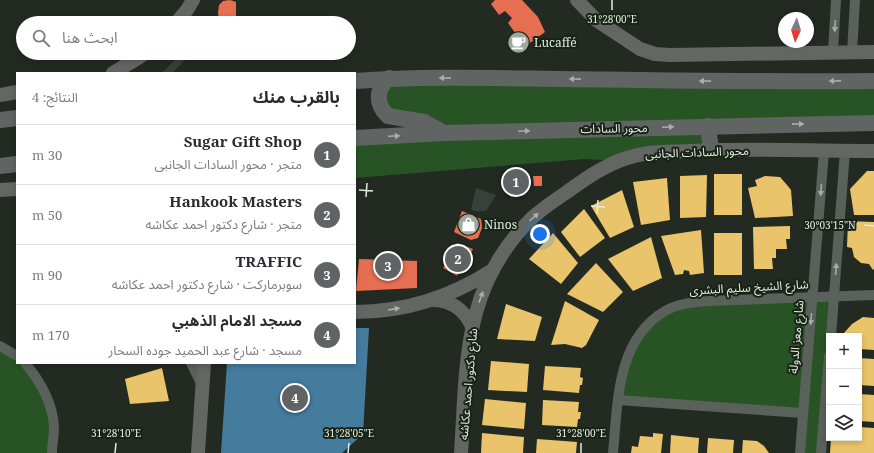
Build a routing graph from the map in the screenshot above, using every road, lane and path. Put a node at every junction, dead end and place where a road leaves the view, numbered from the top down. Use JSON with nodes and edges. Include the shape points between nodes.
{"nodes":[{"id":1,"x":193,"y":0,"type":"edge"},
{"id":2,"x":577,"y":0,"type":"edge"},
{"id":3,"x":836,"y":0,"type":"edge"},
{"id":4,"x":855,"y":0,"type":"edge"},
{"id":5,"x":182,"y":16,"type":"edge"},
{"id":6,"x":833,"y":52,"type":"junction"},
{"id":7,"x":852,"y":52,"type":"junction"},
{"id":8,"x":874,"y":52,"type":"edge"},
{"id":9,"x":135,"y":60,"type":"edge"},
{"id":10,"x":115,"y":72,"type":"edge"},
{"id":11,"x":389,"y":78,"type":"junction"},
{"id":12,"x":356,"y":80,"type":"edge"},
{"id":13,"x":874,"y":81,"type":"edge"},
{"id":14,"x":16,"y":92,"type":"edge"},
{"id":15,"x":0,"y":95,"type":"edge"},
{"id":16,"x":16,"y":118,"type":"edge"},
{"id":17,"x":0,"y":120,"type":"edge"},
{"id":18,"x":874,"y":123,"type":"edge"},
{"id":19,"x":708,"y":126,"type":"junction"},
{"id":20,"x":444,"y":133,"type":"junction"},
{"id":21,"x":356,"y":138,"type":"edge"},
{"id":22,"x":711,"y":150,"type":"junction"},
{"id":23,"x":824,"y":151,"type":"junction"},
{"id":24,"x":845,"y":151,"type":"junction"},
{"id":25,"x":874,"y":151,"type":"edge"},
{"id":26,"x":16,"y":164,"type":"edge"},
{"id":27,"x":0,"y":166,"type":"edge"},
{"id":28,"x":16,"y":189,"type":"edge"},
{"id":29,"x":0,"y":190,"type":"edge"},
{"id":30,"x":493,"y":270,"type":"junction"},
{"id":31,"x":874,"y":295,"type":"edge"},
{"id":32,"x":813,"y":296,"type":"junction"},
{"id":33,"x":834,"y":296,"type":"junction"},
{"id":34,"x":434,"y":300,"type":"junction"},
{"id":35,"x":356,"y":312,"type":"edge"},
{"id":36,"x":472,"y":326,"type":"junction"},
{"id":37,"x":831,"y":333,"type":"edge"},
{"id":38,"x":0,"y":346,"type":"edge"},
{"id":39,"x":16,"y":355,"type":"edge"},
{"id":40,"x":26,"y":364,"type":"edge"},
{"id":41,"x":192,"y":364,"type":"edge"},
{"id":42,"x":204,"y":364,"type":"edge"},
{"id":43,"x":828,"y":369,"type":"edge"},
{"id":44,"x":203,"y":387,"type":"junction"},
{"id":45,"x":618,"y":400,"type":"junction"},
{"id":46,"x":804,"y":413,"type":"junction"},
{"id":47,"x":52,"y":453,"type":"edge"},
{"id":48,"x":198,"y":453,"type":"edge"},
{"id":49,"x":461,"y":453,"type":"edge"},
{"id":50,"x":613,"y":453,"type":"edge"},
{"id":51,"x":800,"y":453,"type":"edge"},
{"id":52,"x":821,"y":453,"type":"edge"}],
"edges":[{"from":1,"to":5,"type":"street"},
{"from":2,"to":6,"type":"street","via":[[596,20],[640,49],[655,54]]},
{"from":3,"to":6,"type":"street","one_way":true},
{"from":4,"to":7,"type":"street"},
{"from":6,"to":7,"type":"street"},
{"from":7,"to":8,"type":"street"},
{"from":9,"to":10,"type":"street"},
{"from":11,"to":12,"type":"main road"},
{"from":13,"to":11,"type":"main road","one_way":true},
{"from":11,"to":20,"type":"main road","via":[[379,92],[379,102],[384,112],[388,116],[424,122]]},
{"from":14,"to":15,"type":"street"},
{"from":16,"to":17,"type":"main road"},
{"from":19,"to":18,"type":"main road","name":"محور السادات","one_way":true},
{"from":20,"to":19,"type":"main road","name":"محور السادات","one_way":true},
{"from":19,"to":22,"type":"main road"},
{"from":21,"to":20,"type":"main road","name":"محور السادات","one_way":true},
{"from":22,"to":23,"type":"street","name":"محور السادات الجانبى"},
{"from":30,"to":22,"type":"street","name":"محور السادات الجانبى","one_way":true,"via":[[512,242],[534,217],[574,187],[617,161],[644,154]]},
{"from":23,"to":24,"type":"street","name":"محور السادات الجانبى"},
{"from":23,"to":32,"type":"street","name":"شارع معز الدولة","one_way":true},
{"from":24,"to":25,"type":"street","name":"محور السادات الجانبى"},
{"from":33,"to":24,"type":"street","one_way":true},
{"from":26,"to":27,"type":"main road"},
{"from":28,"to":29,"type":"street"},
{"from":30,"to":34,"type":"street","via":[[474,282]]},
{"from":36,"to":30,"type":"street","name":"شارع دكتور احمد عكاشه","one_way":true},
{"from":31,"to":33,"type":"street","name":"شارع الشيخ سليم البشرى"},
{"from":32,"to":33,"type":"street","name":"شارع الشيخ سليم البشرى"},
{"from":32,"to":45,"type":"street","name":"شارع الشيخ سليم البشرى","via":[[687,303],[666,310],[648,323],[635,340],[626,361]]},
{"from":32,"to":46,"type":"street","name":"شارع معز الدولة","one_way":true},
{"from":33,"to":37,"type":"street"},
{"from":35,"to":34,"type":"street","one_way":true,"via":[[390,310]]},
{"from":34,"to":36,"type":"street","via":[[454,304],[465,314]]},
{"from":36,"to":49,"type":"street","name":"شارع دكتور احمد عكاشه"},
{"from":38,"to":39,"type":"street"},
{"from":40,"to":47,"type":"street","via":[[39,379],[49,402],[54,427]]},
{"from":41,"to":44,"type":"street"},
{"from":42,"to":44,"type":"street"},
{"from":43,"to":52,"type":"street"},
{"from":44,"to":48,"type":"street"},
{"from":45,"to":46,"type":"street"},
{"from":45,"to":50,"type":"street","name":"شارع الشيخ سليم البشرى"},
{"from":46,"to":51,"type":"street","name":"شارع معز الدولة"}]}
